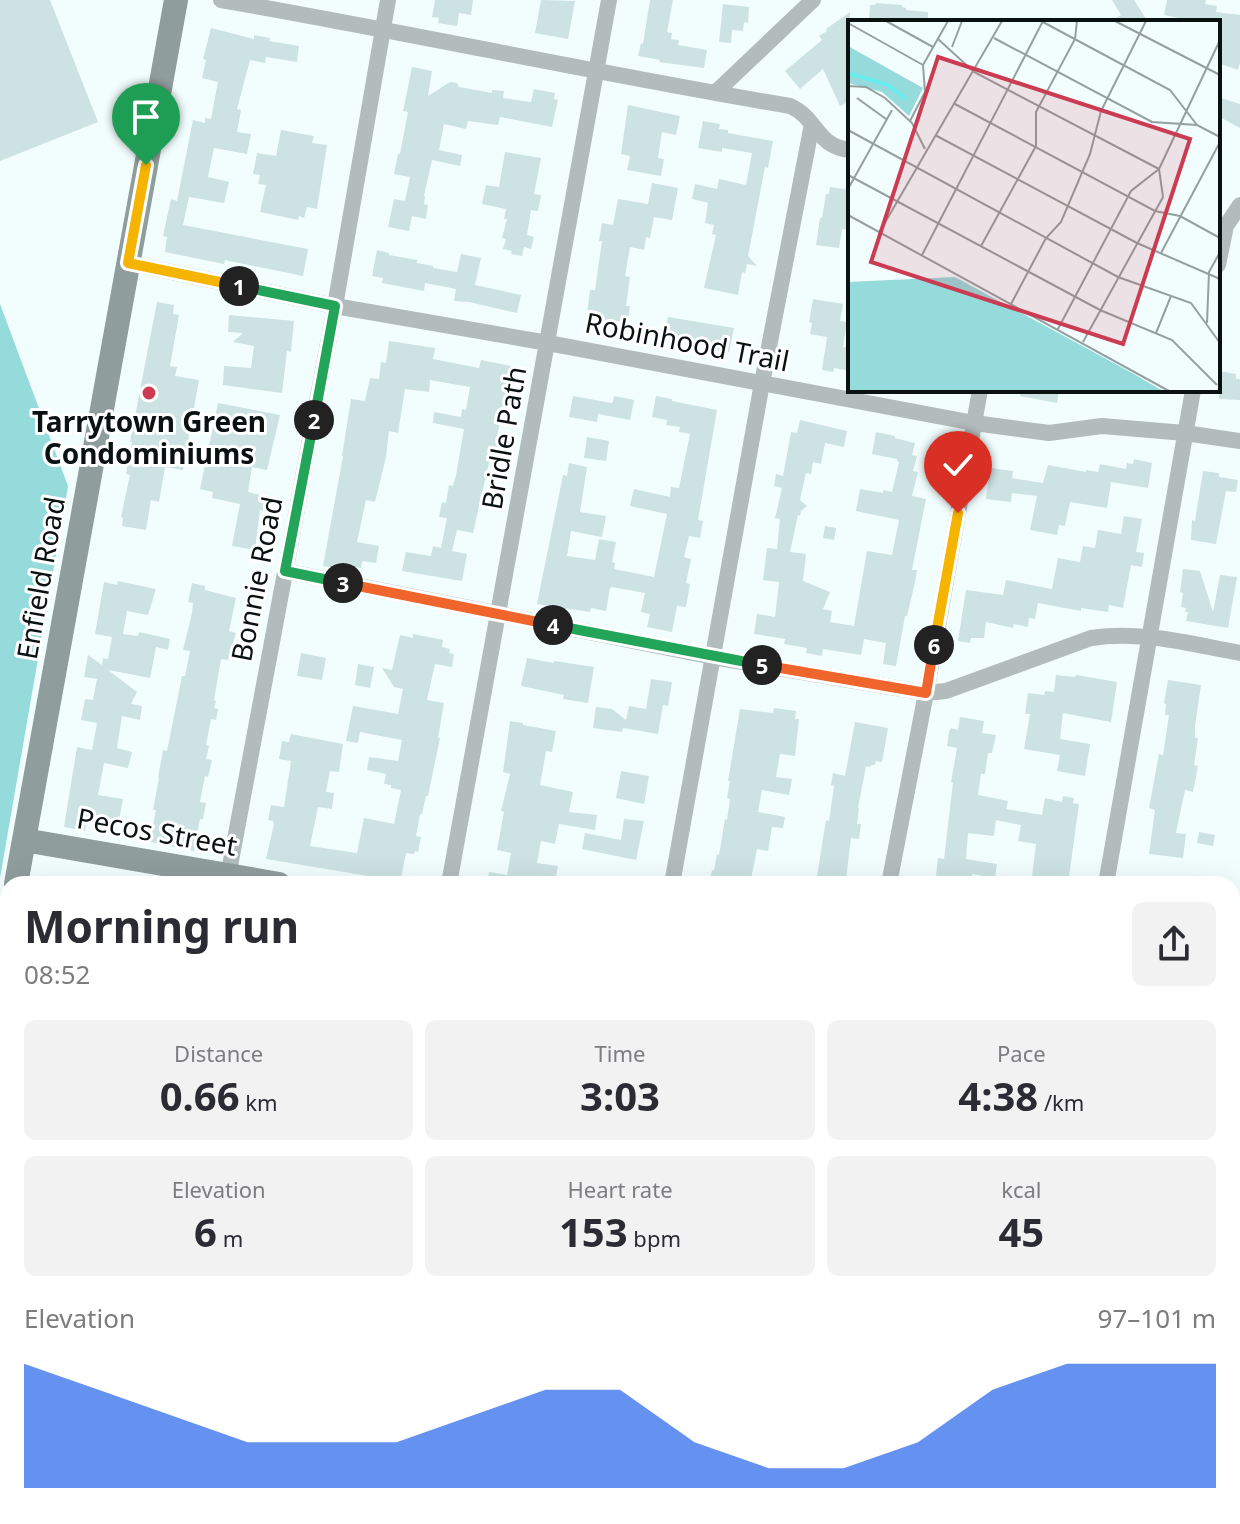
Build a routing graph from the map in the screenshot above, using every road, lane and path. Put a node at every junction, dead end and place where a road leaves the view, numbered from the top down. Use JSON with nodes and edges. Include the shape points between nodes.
{"nodes":[{"id":1,"x":176,"y":0,"type":"edge"},
{"id":2,"x":221,"y":0,"type":"edge"},
{"id":3,"x":388,"y":0,"type":"edge"},
{"id":4,"x":609,"y":0,"type":"edge"},
{"id":5,"x":813,"y":0,"type":"edge"},
{"id":6,"x":383,"y":28,"type":"junction"},
{"id":7,"x":596,"y":71,"type":"junction"},
{"id":8,"x":715,"y":93,"type":"junction"},
{"id":9,"x":812,"y":124,"type":"junction"},
{"id":10,"x":848,"y":150,"type":"edge"},
{"id":11,"x":1240,"y":205,"type":"edge"},
{"id":12,"x":1228,"y":226,"type":"edge"},
{"id":13,"x":1220,"y":257,"type":"edge"},
{"id":14,"x":128,"y":263,"type":"junction"},
{"id":15,"x":335,"y":306,"type":"junction"},
{"id":16,"x":548,"y":343,"type":"junction"},
{"id":17,"x":762,"y":383,"type":"junction"},
{"id":18,"x":980,"y":392,"type":"edge"},
{"id":19,"x":1193,"y":392,"type":"edge"},
{"id":20,"x":974,"y":423,"type":"junction"},
{"id":21,"x":1185,"y":433,"type":"junction"},
{"id":22,"x":1240,"y":441,"type":"edge"},
{"id":23,"x":285,"y":571,"type":"junction"},
{"id":24,"x":499,"y":615,"type":"junction"},
{"id":25,"x":1148,"y":636,"type":"junction"},
{"id":26,"x":1240,"y":653,"type":"edge"},
{"id":27,"x":713,"y":657,"type":"junction"},
{"id":28,"x":926,"y":693,"type":"junction"},
{"id":29,"x":24,"y":840,"type":"junction"},
{"id":30,"x":17,"y":876,"type":"edge"},
{"id":31,"x":211,"y":876,"type":"edge"},
{"id":32,"x":228,"y":876,"type":"edge"},
{"id":33,"x":450,"y":876,"type":"edge"},
{"id":34,"x":673,"y":876,"type":"edge"},
{"id":35,"x":891,"y":876,"type":"edge"},
{"id":36,"x":1107,"y":876,"type":"edge"}],
"edges":[{"from":1,"to":14,"type":"street","name":"Enfield Road"},
{"from":2,"to":6,"type":"street"},
{"from":3,"to":6,"type":"street","name":"Bonnie Road"},
{"from":4,"to":7,"type":"street","name":"Bridle Path"},
{"from":5,"to":8,"type":"street"},
{"from":6,"to":7,"type":"street"},
{"from":6,"to":15,"type":"street","name":"Bonnie Road"},
{"from":7,"to":8,"type":"street"},
{"from":7,"to":16,"type":"street","name":"Bridle Path"},
{"from":8,"to":9,"type":"street","via":[[790,106]]},
{"from":9,"to":10,"type":"street","via":[[837,149]]},
{"from":9,"to":17,"type":"street"},
{"from":11,"to":12,"type":"street"},
{"from":12,"to":13,"type":"street"},
{"from":14,"to":15,"type":"street","name":"Robinhood Trail"},
{"from":14,"to":29,"type":"street","name":"Enfield Road"},
{"from":15,"to":16,"type":"street","name":"Robinhood Trail"},
{"from":15,"to":23,"type":"street","name":"Bonnie Road"},
{"from":16,"to":17,"type":"street","name":"Robinhood Trail"},
{"from":16,"to":24,"type":"street","name":"Bridle Path"},
{"from":17,"to":20,"type":"street","name":"Robinhood Trail"},
{"from":17,"to":27,"type":"street"},
{"from":18,"to":20,"type":"street"},
{"from":19,"to":21,"type":"street"},
{"from":20,"to":21,"type":"street","name":"Robinhood Trail","via":[[1049,433],[1102,426]]},
{"from":20,"to":28,"type":"street"},
{"from":21,"to":22,"type":"street","name":"Robinhood Trail"},
{"from":21,"to":25,"type":"street"},
{"from":23,"to":24,"type":"street"},
{"from":23,"to":32,"type":"street","name":"Bonnie Road"},
{"from":24,"to":27,"type":"street"},
{"from":24,"to":33,"type":"street","name":"Bridle Path"},
{"from":25,"to":26,"type":"street"},
{"from":25,"to":28,"type":"street","via":[[1091,638],[946,691]]},
{"from":25,"to":36,"type":"street"},
{"from":27,"to":28,"type":"street"},
{"from":27,"to":34,"type":"street"},
{"from":28,"to":35,"type":"street"},
{"from":29,"to":30,"type":"street","name":"Enfield Road"},
{"from":29,"to":31,"type":"street","name":"Pecos Street"}]}
